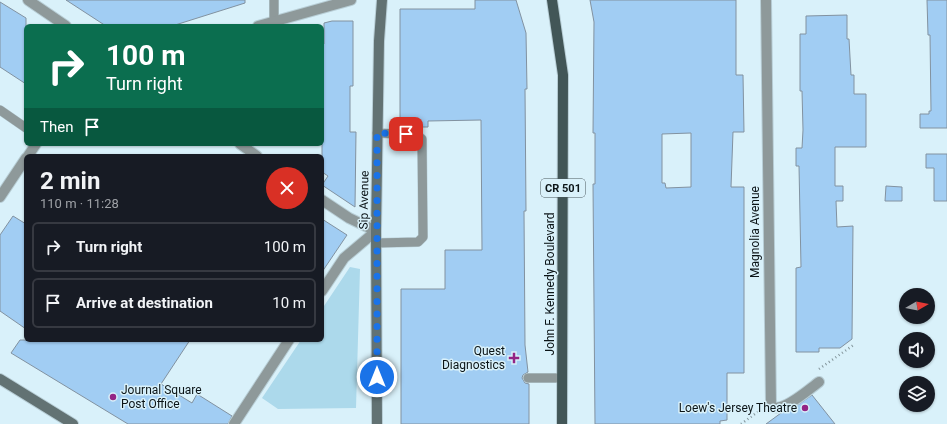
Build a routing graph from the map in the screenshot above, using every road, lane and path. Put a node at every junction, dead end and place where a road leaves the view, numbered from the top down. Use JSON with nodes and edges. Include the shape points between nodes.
{"nodes":[{"id":1,"x":28,"y":0,"type":"edge"},
{"id":2,"x":274,"y":0,"type":"edge"},
{"id":3,"x":352,"y":0,"type":"edge"},
{"id":4,"x":382,"y":0,"type":"edge"},
{"id":5,"x":552,"y":0,"type":"edge"},
{"id":6,"x":766,"y":0,"type":"edge"},
{"id":7,"x":274,"y":21,"type":"junction"},
{"id":8,"x":63,"y":24,"type":"edge"},
{"id":9,"x":264,"y":24,"type":"edge"},
{"id":10,"x":0,"y":110,"type":"edge"},
{"id":11,"x":24,"y":127,"type":"edge"},
{"id":12,"x":377,"y":133,"type":"junction"},
{"id":13,"x":243,"y":146,"type":"edge"},
{"id":14,"x":254,"y":154,"type":"edge"},
{"id":15,"x":24,"y":161,"type":"edge"},
{"id":16,"x":0,"y":197,"type":"edge"},
{"id":17,"x":324,"y":201,"type":"edge"},
{"id":18,"x":376,"y":231,"type":"junction"},
{"id":19,"x":376,"y":243,"type":"junction"},
{"id":20,"x":324,"y":288,"type":"edge"},
{"id":21,"x":288,"y":342,"type":"edge"},
{"id":22,"x":528,"y":378,"type":"dead end"},
{"id":23,"x":562,"y":378,"type":"junction"},
{"id":24,"x":0,"y":379,"type":"edge"},
{"id":25,"x":819,"y":382,"type":"dead end"},
{"id":26,"x":769,"y":403,"type":"junction"},
{"id":27,"x":74,"y":424,"type":"edge"},
{"id":28,"x":234,"y":424,"type":"edge"},
{"id":29,"x":377,"y":424,"type":"edge"},
{"id":30,"x":562,"y":424,"type":"edge"},
{"id":31,"x":741,"y":424,"type":"edge"}],
"edges":[{"from":1,"to":8,"type":"street"},
{"from":2,"to":7,"type":"lane"},
{"from":3,"to":7,"type":"street"},
{"from":4,"to":12,"type":"street","name":"Sip Avenue"},
{"from":5,"to":23,"type":"main road","name":"John F. Kennedy Boulevard","number":"CR 501","via":[[563,75]]},
{"from":6,"to":26,"type":"street","name":"Magnolia Avenue"},
{"from":7,"to":9,"type":"street"},
{"from":10,"to":11,"type":"lane"},
{"from":12,"to":18,"type":"street","name":"Sip Avenue"},
{"from":12,"to":19,"type":"lane","via":[[417,135],[422,139],[423,237],[418,242]]},
{"from":13,"to":14,"type":"street"},
{"from":15,"to":16,"type":"street"},
{"from":17,"to":18,"type":"street","via":[[349,218]]},
{"from":18,"to":19,"type":"street","name":"Sip Avenue"},
{"from":18,"to":20,"type":"street","via":[[344,258]]},
{"from":19,"to":29,"type":"street","name":"Sip Avenue"},
{"from":21,"to":28,"type":"street"},
{"from":22,"to":23,"type":"lane"},
{"from":23,"to":30,"type":"main road","name":"John F. Kennedy Boulevard","number":"CR 501"},
{"from":24,"to":27,"type":"street"},
{"from":25,"to":26,"type":"street","via":[[780,408],[773,408]]},
{"from":26,"to":31,"type":"path"}]}
